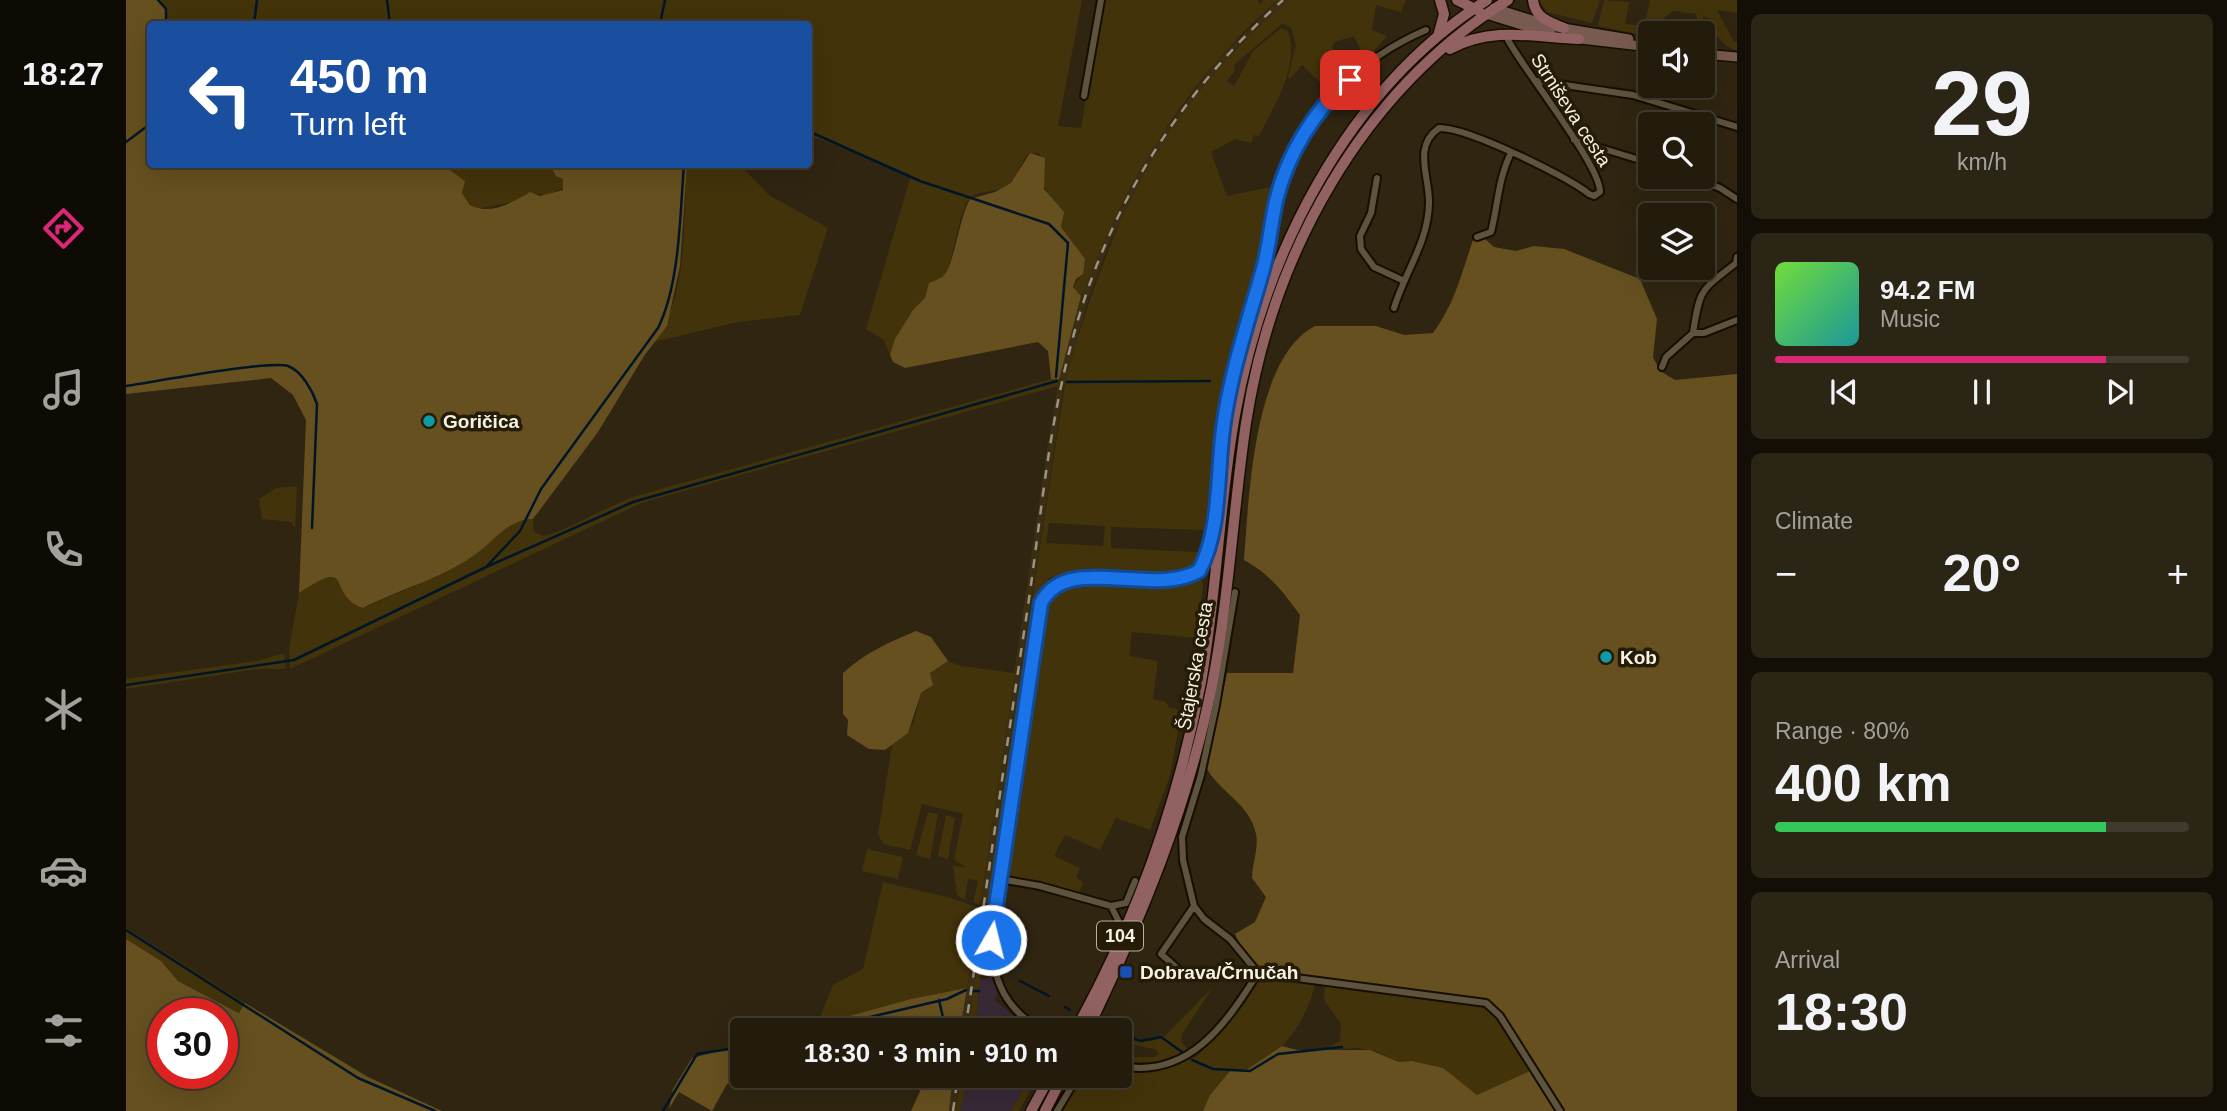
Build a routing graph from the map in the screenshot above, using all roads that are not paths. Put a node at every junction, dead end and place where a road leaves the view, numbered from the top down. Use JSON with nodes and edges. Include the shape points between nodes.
{"nodes":[{"id":1,"x":1101,"y":0,"type":"edge"},
{"id":2,"x":1440,"y":0,"type":"edge"},
{"id":3,"x":1457,"y":0,"type":"edge"},
{"id":4,"x":1508,"y":0,"type":"edge"},
{"id":5,"x":1532,"y":0,"type":"edge"},
{"id":6,"x":1483,"y":6,"type":"edge"},
{"id":7,"x":1564,"y":28,"type":"junction"},
{"id":8,"x":1426,"y":30,"type":"dead end"},
{"id":9,"x":1437,"y":37,"type":"junction"},
{"id":10,"x":1579,"y":39,"type":"junction"},
{"id":11,"x":1508,"y":40,"type":"dead end"},
{"id":12,"x":1638,"y":43,"type":"edge"},
{"id":13,"x":1638,"y":44,"type":"edge"},
{"id":14,"x":1715,"y":54,"type":"edge"},
{"id":15,"x":1434,"y":57,"type":"junction"},
{"id":16,"x":1737,"y":57,"type":"edge"},
{"id":17,"x":1537,"y":81,"type":"junction"},
{"id":18,"x":1084,"y":96,"type":"dead end"},
{"id":19,"x":1737,"y":127,"type":"edge"},
{"id":20,"x":1574,"y":140,"type":"junction"},
{"id":21,"x":1511,"y":153,"type":"junction"},
{"id":22,"x":1638,"y":159,"type":"edge"},
{"id":23,"x":1377,"y":178,"type":"dead end"},
{"id":24,"x":1715,"y":186,"type":"edge"},
{"id":25,"x":1737,"y":199,"type":"edge"},
{"id":26,"x":1477,"y":237,"type":"dead end"},
{"id":27,"x":1737,"y":261,"type":"edge"},
{"id":28,"x":1402,"y":280,"type":"junction"},
{"id":29,"x":1394,"y":308,"type":"dead end"},
{"id":30,"x":1737,"y":320,"type":"edge"},
{"id":31,"x":1693,"y":333,"type":"junction"},
{"id":32,"x":1661,"y":367,"type":"dead end"},
{"id":33,"x":1235,"y":592,"type":"dead end"},
{"id":34,"x":1000,"y":878,"type":"junction"},
{"id":35,"x":1135,"y":881,"type":"dead end"},
{"id":36,"x":1126,"y":903,"type":"junction"},
{"id":37,"x":1111,"y":906,"type":"junction"},
{"id":38,"x":1194,"y":906,"type":"junction"},
{"id":39,"x":1178,"y":969,"type":"dead end"},
{"id":40,"x":1258,"y":973,"type":"junction"},
{"id":41,"x":1028,"y":1018,"type":"edge"},
{"id":42,"x":1081,"y":1018,"type":"edge"},
{"id":43,"x":1093,"y":1018,"type":"edge"},
{"id":44,"x":1132,"y":1066,"type":"edge"},
{"id":45,"x":1043,"y":1088,"type":"edge"},
{"id":46,"x":1057,"y":1088,"type":"edge"},
{"id":47,"x":1071,"y":1088,"type":"edge"},
{"id":48,"x":1031,"y":1111,"type":"edge"},
{"id":49,"x":1045,"y":1111,"type":"edge"},
{"id":50,"x":1058,"y":1111,"type":"edge"},
{"id":51,"x":1560,"y":1111,"type":"edge"}],
"edges":[{"from":1,"to":18,"type":"street"},
{"from":2,"to":9,"type":"main road","via":[[1444,14]]},
{"from":3,"to":6,"type":"main road"},
{"from":4,"to":6,"type":"main road","name":"Štajerska cesta","number":"104"},
{"from":5,"to":7,"type":"main road","via":[[1541,18]]},
{"from":6,"to":7,"type":"main road"},
{"from":6,"to":9,"type":"main road","name":"Štajerska cesta","number":"104"},
{"from":6,"to":10,"type":"main road"},
{"from":6,"to":15,"type":"main road","name":"Štajerska cesta","number":"104"},
{"from":7,"to":12,"type":"main road"},
{"from":8,"to":34,"type":"street","via":[[1379,57],[1339,89],[1302,138],[1283,177],[1233,375],[1209,545],[1199,571],[1171,582],[1073,577],[1057,582],[1047,592],[1038,624]]},
{"from":9,"to":42,"type":"main road","name":"Štajerska cesta","number":"104","via":[[1378,99],[1321,176],[1262,307],[1235,418],[1208,639],[1181,768],[1142,885]]},
{"from":10,"to":13,"type":"main road"},
{"from":10,"to":15,"type":"main road","via":[[1484,35]]},
{"from":11,"to":17,"type":"street","name":"Strniševa cesta"},
{"from":14,"to":16,"type":"main road"},
{"from":15,"to":43,"type":"main road","name":"Štajerska cesta","number":"104","via":[[1384,109],[1334,176],[1282,284],[1247,420],[1216,662],[1202,729],[1177,821],[1154,883]]},
{"from":17,"to":19,"type":"street","via":[[1633,95]]},
{"from":17,"to":20,"type":"street","name":"Strniševa cesta"},
{"from":20,"to":21,"type":"street","name":"Strniševa cesta","via":[[1599,184],[1597,195]]},
{"from":20,"to":22,"type":"street"},
{"from":21,"to":26,"type":"street","via":[[1502,172],[1491,232]]},
{"from":21,"to":28,"type":"street","name":"Strniševa cesta","via":[[1451,127],[1430,134],[1424,155],[1427,224]]},
{"from":23,"to":28,"type":"street","via":[[1371,213],[1360,236],[1361,249],[1374,267]]},
{"from":24,"to":25,"type":"street"},
{"from":27,"to":31,"type":"street","via":[[1706,284]]},
{"from":28,"to":29,"type":"street","name":"Strniševa cesta"},
{"from":30,"to":31,"type":"street"},
{"from":31,"to":32,"type":"street"},
{"from":33,"to":38,"type":"street","via":[[1211,728],[1182,837]]},
{"from":34,"to":37,"type":"street"},
{"from":34,"to":41,"type":"street","via":[[991,940],[994,974],[1005,1000]]},
{"from":35,"to":36,"type":"street"},
{"from":36,"to":37,"type":"street"},
{"from":36,"to":37,"type":"street","via":[[1118,920]]},
{"from":38,"to":39,"type":"street","via":[[1161,954]]},
{"from":38,"to":40,"type":"street"},
{"from":40,"to":44,"type":"street","via":[[1234,1011],[1198,1050],[1160,1065]]},
{"from":40,"to":51,"type":"street","via":[[1486,1003],[1500,1016]]},
{"from":45,"to":48,"type":"main road"},
{"from":46,"to":49,"type":"main road"},
{"from":47,"to":50,"type":"street"}]}
